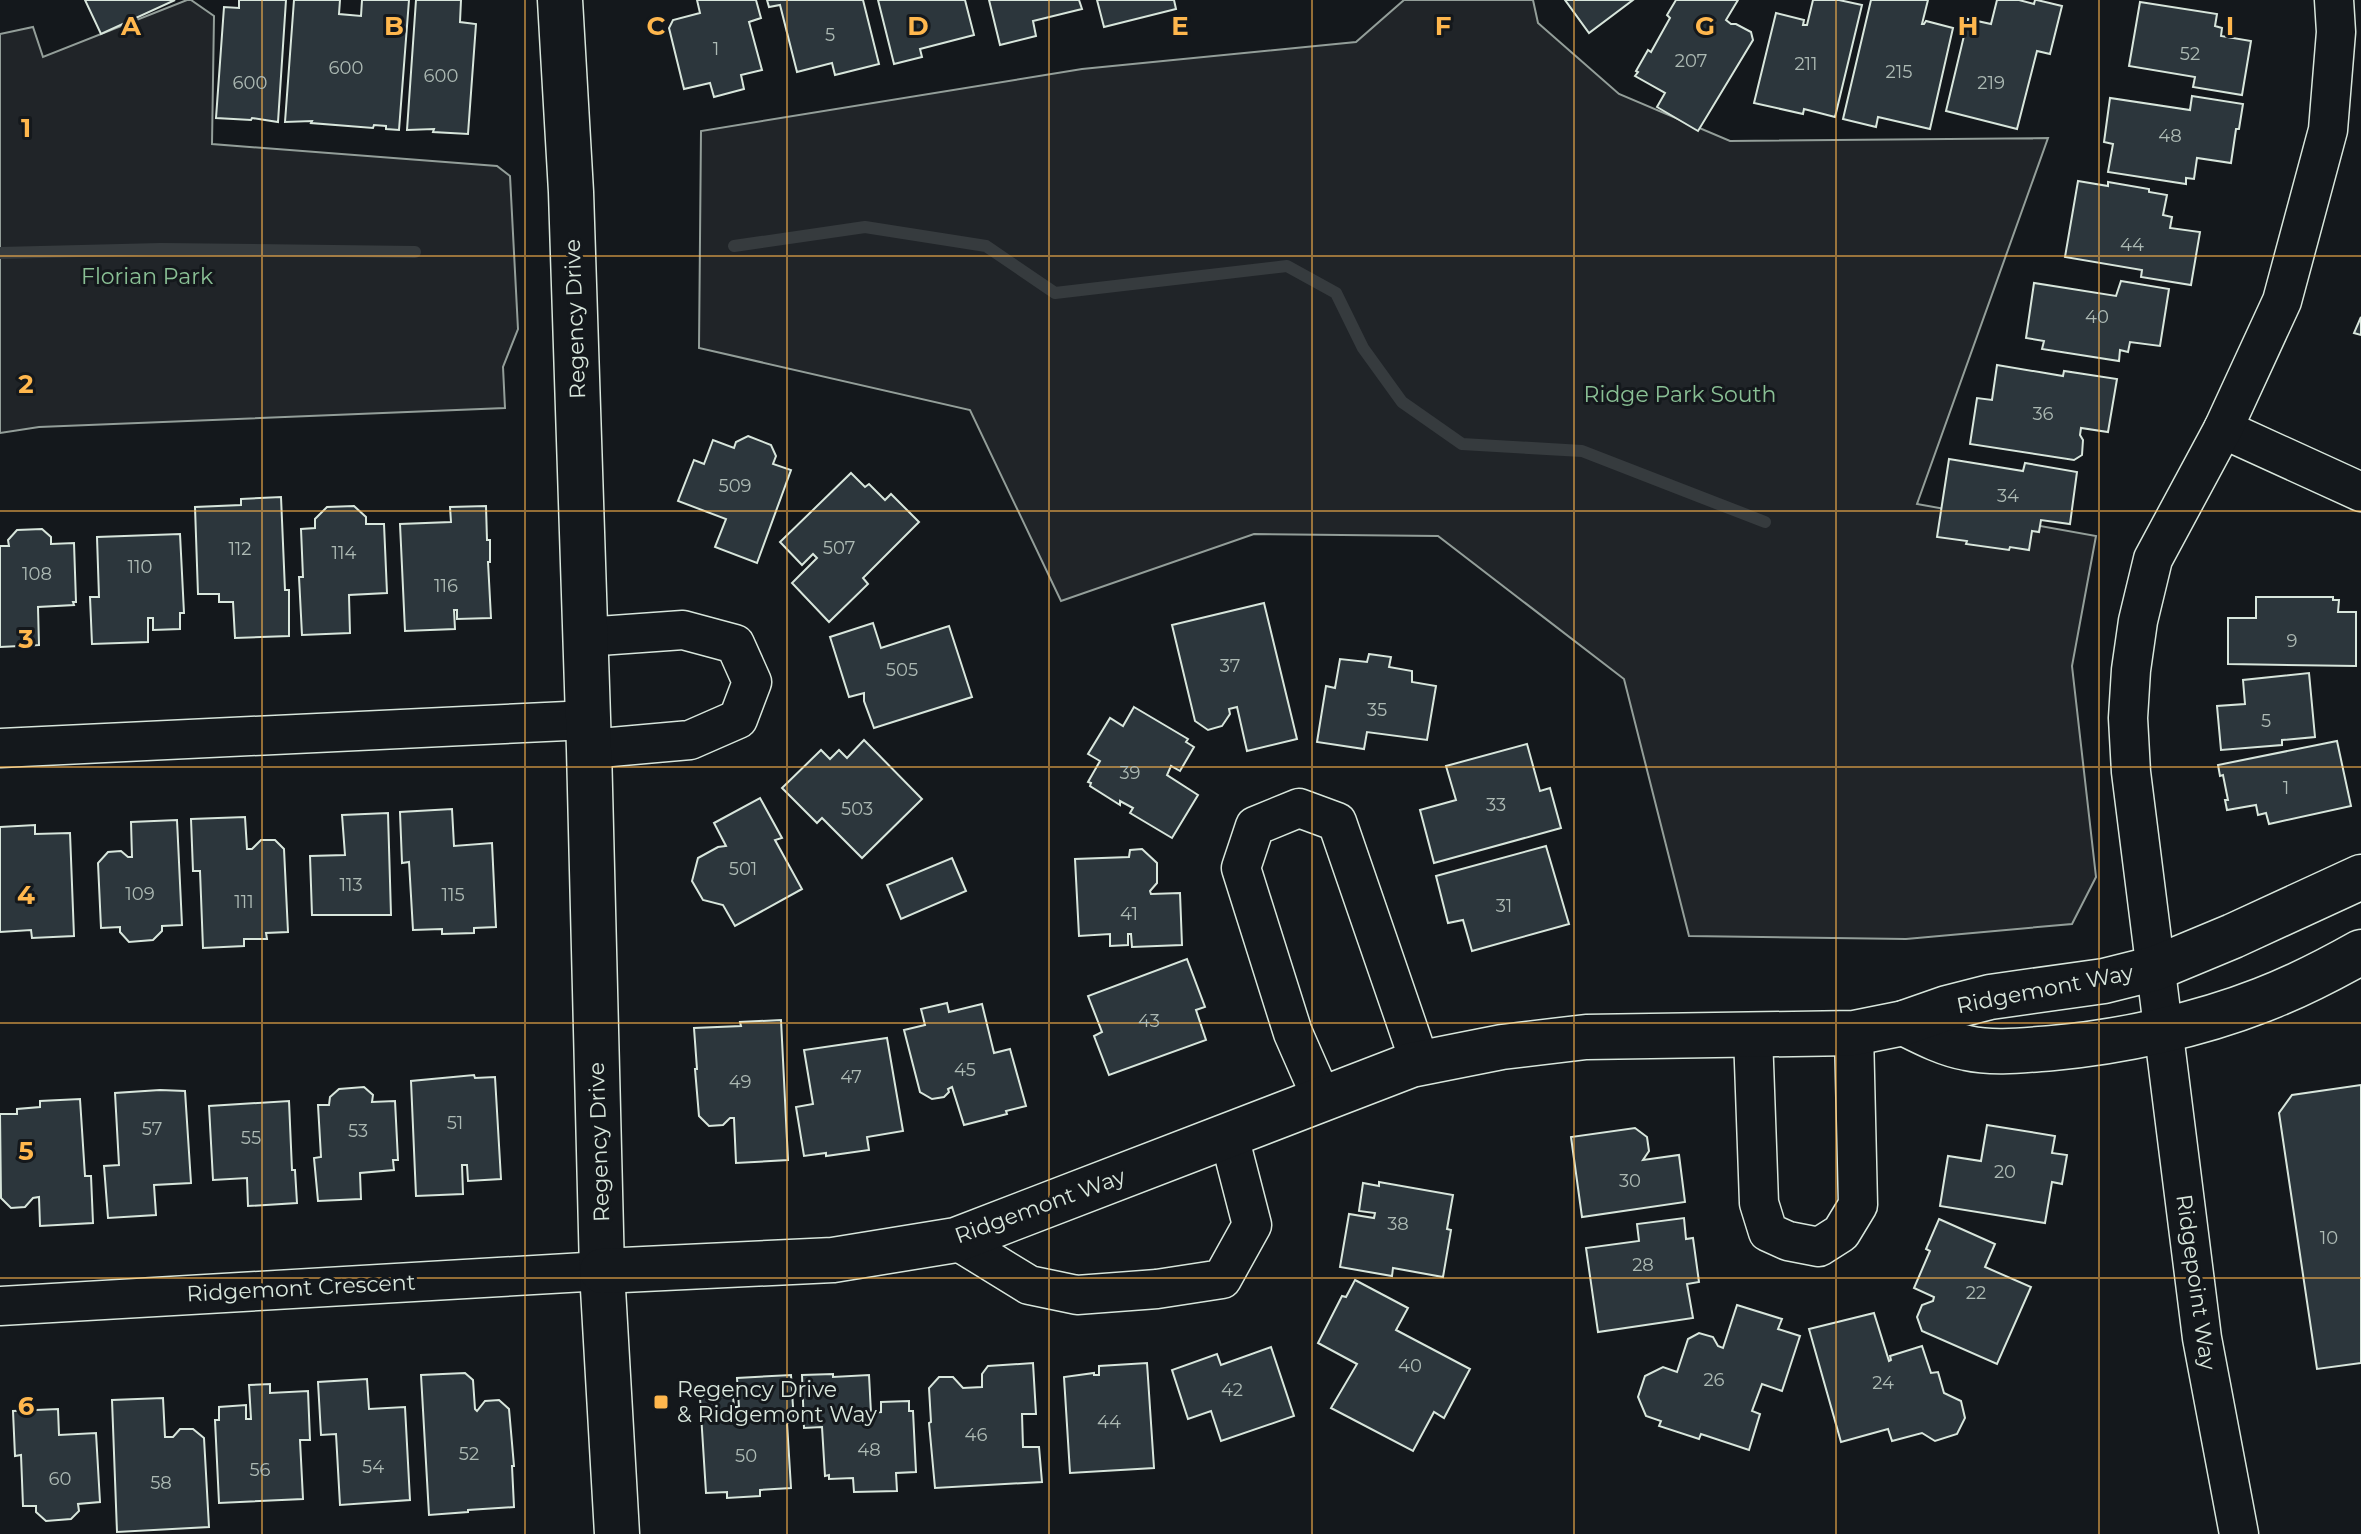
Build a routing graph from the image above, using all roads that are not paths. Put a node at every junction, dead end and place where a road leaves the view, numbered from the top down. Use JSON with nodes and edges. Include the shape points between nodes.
{"nodes":[{"id":1,"x":560,"y":0,"type":"edge"},
{"id":2,"x":2334,"y":0,"type":"edge"},
{"id":3,"x":2223,"y":429,"type":"junction"},
{"id":4,"x":2361,"y":492,"type":"edge"},
{"id":5,"x":585,"y":637,"type":"junction"},
{"id":6,"x":588,"y":734,"type":"junction"},
{"id":7,"x":0,"y":748,"type":"edge"},
{"id":8,"x":2361,"y":877,"type":"edge"},
{"id":9,"x":2361,"y":952,"type":"edge"},
{"id":10,"x":2156,"y":968,"type":"junction"},
{"id":11,"x":1904,"y":1023,"type":"junction"},
{"id":12,"x":2164,"y":1028,"type":"junction"},
{"id":13,"x":1854,"y":1033,"type":"junction"},
{"id":14,"x":1753,"y":1035,"type":"junction"},
{"id":15,"x":1420,"y":1063,"type":"junction"},
{"id":16,"x":1322,"y":1099,"type":"junction"},
{"id":17,"x":1229,"y":1136,"type":"junction"},
{"id":18,"x":956,"y":1240,"type":"junction"},
{"id":19,"x":602,"y":1271,"type":"junction"},
{"id":20,"x":0,"y":1306,"type":"edge"},
{"id":21,"x":617,"y":1534,"type":"edge"},
{"id":22,"x":2239,"y":1534,"type":"edge"}],
"edges":[{"from":1,"to":5,"type":"street","name":"Regency Drive"},
{"from":2,"to":3,"type":"street","name":"Ridgepoint Way","via":[[2328,130],[2282,301]]},
{"from":3,"to":4,"type":"street"},
{"from":3,"to":10,"type":"street","name":"Ridgepoint Way","via":[[2153,559],[2131,670],[2131,772]]},
{"from":5,"to":6,"type":"street","name":"Regency Drive"},
{"from":5,"to":6,"type":"street","via":[[683,630],[735,644],[752,682],[738,719],[690,740]]},
{"from":6,"to":7,"type":"street"},
{"from":6,"to":19,"type":"street","name":"Regency Drive"},
{"from":8,"to":10,"type":"street","name":"Ridgemont Way"},
{"from":9,"to":12,"type":"street","name":"Ridgemont Way","via":[[2261,1001]]},
{"from":10,"to":11,"type":"street","name":"Ridgemont Way","via":[[1990,997]]},
{"from":10,"to":12,"type":"street","name":"Ridgepoint Way"},
{"from":11,"to":12,"type":"street","name":"Ridgemont Way","via":[[1968,1049],[2091,1044]]},
{"from":11,"to":13,"type":"street","name":"Ridgemont Way"},
{"from":12,"to":22,"type":"street","name":"Ridgepoint Way","via":[[2202,1338]]},
{"from":13,"to":14,"type":"street","name":"Ridgemont Way"},
{"from":13,"to":14,"type":"street","via":[[1858,1205],[1841,1233],[1819,1247],[1768,1232],[1759,1203]]},
{"from":14,"to":15,"type":"street","name":"Ridgemont Way","via":[[1586,1037]]},
{"from":15,"to":16,"type":"street","name":"Ridgemont Way"},
{"from":15,"to":16,"type":"street","via":[[1337,822],[1299,808],[1255,826],[1241,868],[1293,1033]]},
{"from":16,"to":17,"type":"street","name":"Ridgemont Way"},
{"from":17,"to":18,"type":"street","name":"Ridgemont Way"},
{"from":17,"to":18,"type":"street","via":[[1252,1225],[1222,1279],[1077,1295],[1029,1285]]},
{"from":18,"to":19,"type":"street","name":"Ridgemont Way","via":[[833,1260]]},
{"from":19,"to":20,"type":"street","name":"Ridgemont Crescent"},
{"from":19,"to":21,"type":"street","name":"Regency Drive"}]}
